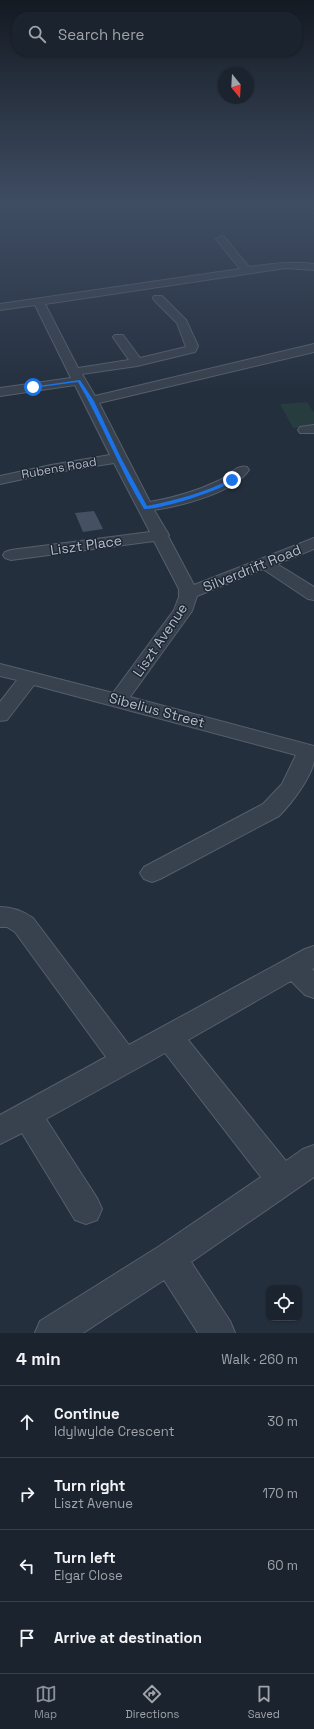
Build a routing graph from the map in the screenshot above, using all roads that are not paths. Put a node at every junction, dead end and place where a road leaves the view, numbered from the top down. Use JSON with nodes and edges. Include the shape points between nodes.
{"nodes":[{"id":1,"x":244,"y":267,"type":"edge"},
{"id":2,"x":272,"y":267,"type":"edge"},
{"id":3,"x":247,"y":271,"type":"junction"},
{"id":4,"x":158,"y":298,"type":"dead end"},
{"id":5,"x":39,"y":302,"type":"junction"},
{"id":6,"x":0,"y":307,"type":"edge"},
{"id":7,"x":119,"y":337,"type":"dead end"},
{"id":8,"x":314,"y":348,"type":"edge"},
{"id":9,"x":137,"y":362,"type":"junction"},
{"id":10,"x":77,"y":376,"type":"junction"},
{"id":11,"x":0,"y":392,"type":"edge"},
{"id":12,"x":92,"y":401,"type":"junction"},
{"id":13,"x":119,"y":458,"type":"junction"},
{"id":14,"x":242,"y":470,"type":"dead end"},
{"id":15,"x":0,"y":480,"type":"edge"},
{"id":16,"x":146,"y":508,"type":"junction"},
{"id":17,"x":161,"y":535,"type":"junction"},
{"id":18,"x":314,"y":543,"type":"edge"},
{"id":19,"x":11,"y":555,"type":"dead end"},
{"id":20,"x":264,"y":563,"type":"junction"},
{"id":21,"x":189,"y":592,"type":"junction"},
{"id":22,"x":314,"y":595,"type":"edge"},
{"id":23,"x":0,"y":670,"type":"edge"},
{"id":24,"x":30,"y":677,"type":"junction"},
{"id":25,"x":118,"y":700,"type":"junction"},
{"id":26,"x":0,"y":715,"type":"edge"},
{"id":27,"x":311,"y":752,"type":"edge"},
{"id":28,"x":152,"y":873,"type":"dead end"},
{"id":29,"x":0,"y":917,"type":"edge"},
{"id":30,"x":304,"y":962,"type":"edge"},
{"id":31,"x":314,"y":987,"type":"edge"},
{"id":32,"x":169,"y":1037,"type":"junction"},
{"id":33,"x":125,"y":1061,"type":"junction"},
{"id":34,"x":27,"y":1115,"type":"junction"},
{"id":35,"x":0,"y":1130,"type":"edge"},
{"id":36,"x":314,"y":1159,"type":"edge"},
{"id":37,"x":282,"y":1180,"type":"junction"},
{"id":38,"x":86,"y":1209,"type":"dead end"},
{"id":39,"x":169,"y":1258,"type":"junction"},
{"id":40,"x":52,"y":1333,"type":"edge"},
{"id":41,"x":218,"y":1333,"type":"edge"}],
"edges":[{"from":1,"to":3,"type":"street"},
{"from":2,"to":3,"type":"street"},
{"from":3,"to":5,"type":"street"},
{"from":4,"to":9,"type":"street","via":[[182,322],[191,348],[185,352]]},
{"from":5,"to":6,"type":"street"},
{"from":5,"to":10,"type":"street","name":"Liszt Avenue"},
{"from":7,"to":9,"type":"street"},
{"from":8,"to":12,"type":"street"},
{"from":9,"to":10,"type":"street"},
{"from":10,"to":11,"type":"street"},
{"from":10,"to":12,"type":"street","name":"Liszt Avenue"},
{"from":12,"to":13,"type":"street","name":"Liszt Avenue"},
{"from":13,"to":15,"type":"street","name":"Rubens Road"},
{"from":13,"to":16,"type":"street","name":"Liszt Avenue"},
{"from":14,"to":16,"type":"street","via":[[223,485],[171,503]]},
{"from":16,"to":17,"type":"street","name":"Liszt Avenue"},
{"from":17,"to":19,"type":"street","name":"Liszt Place"},
{"from":17,"to":21,"type":"street","name":"Liszt Avenue"},
{"from":18,"to":20,"type":"street","name":"Silverdrift Road"},
{"from":20,"to":21,"type":"street","name":"Silverdrift Road"},
{"from":20,"to":22,"type":"street"},
{"from":21,"to":25,"type":"street","name":"Liszt Avenue","via":[[180,615]]},
{"from":23,"to":24,"type":"street","name":"Sibelius Street"},
{"from":24,"to":25,"type":"street","name":"Sibelius Street"},
{"from":24,"to":26,"type":"street"},
{"from":25,"to":27,"type":"street","name":"Sibelius Street"},
{"from":27,"to":28,"type":"street","via":[[283,799],[276,806],[262,816]]},
{"from":29,"to":33,"type":"street","via":[[17,919],[24,925]]},
{"from":30,"to":31,"type":"street"},
{"from":30,"to":32,"type":"street"},
{"from":32,"to":33,"type":"street"},
{"from":32,"to":37,"type":"street"},
{"from":33,"to":34,"type":"street"},
{"from":34,"to":35,"type":"street"},
{"from":34,"to":38,"type":"street"},
{"from":36,"to":37,"type":"street"},
{"from":37,"to":39,"type":"street"},
{"from":39,"to":40,"type":"street"},
{"from":39,"to":41,"type":"street"}]}
